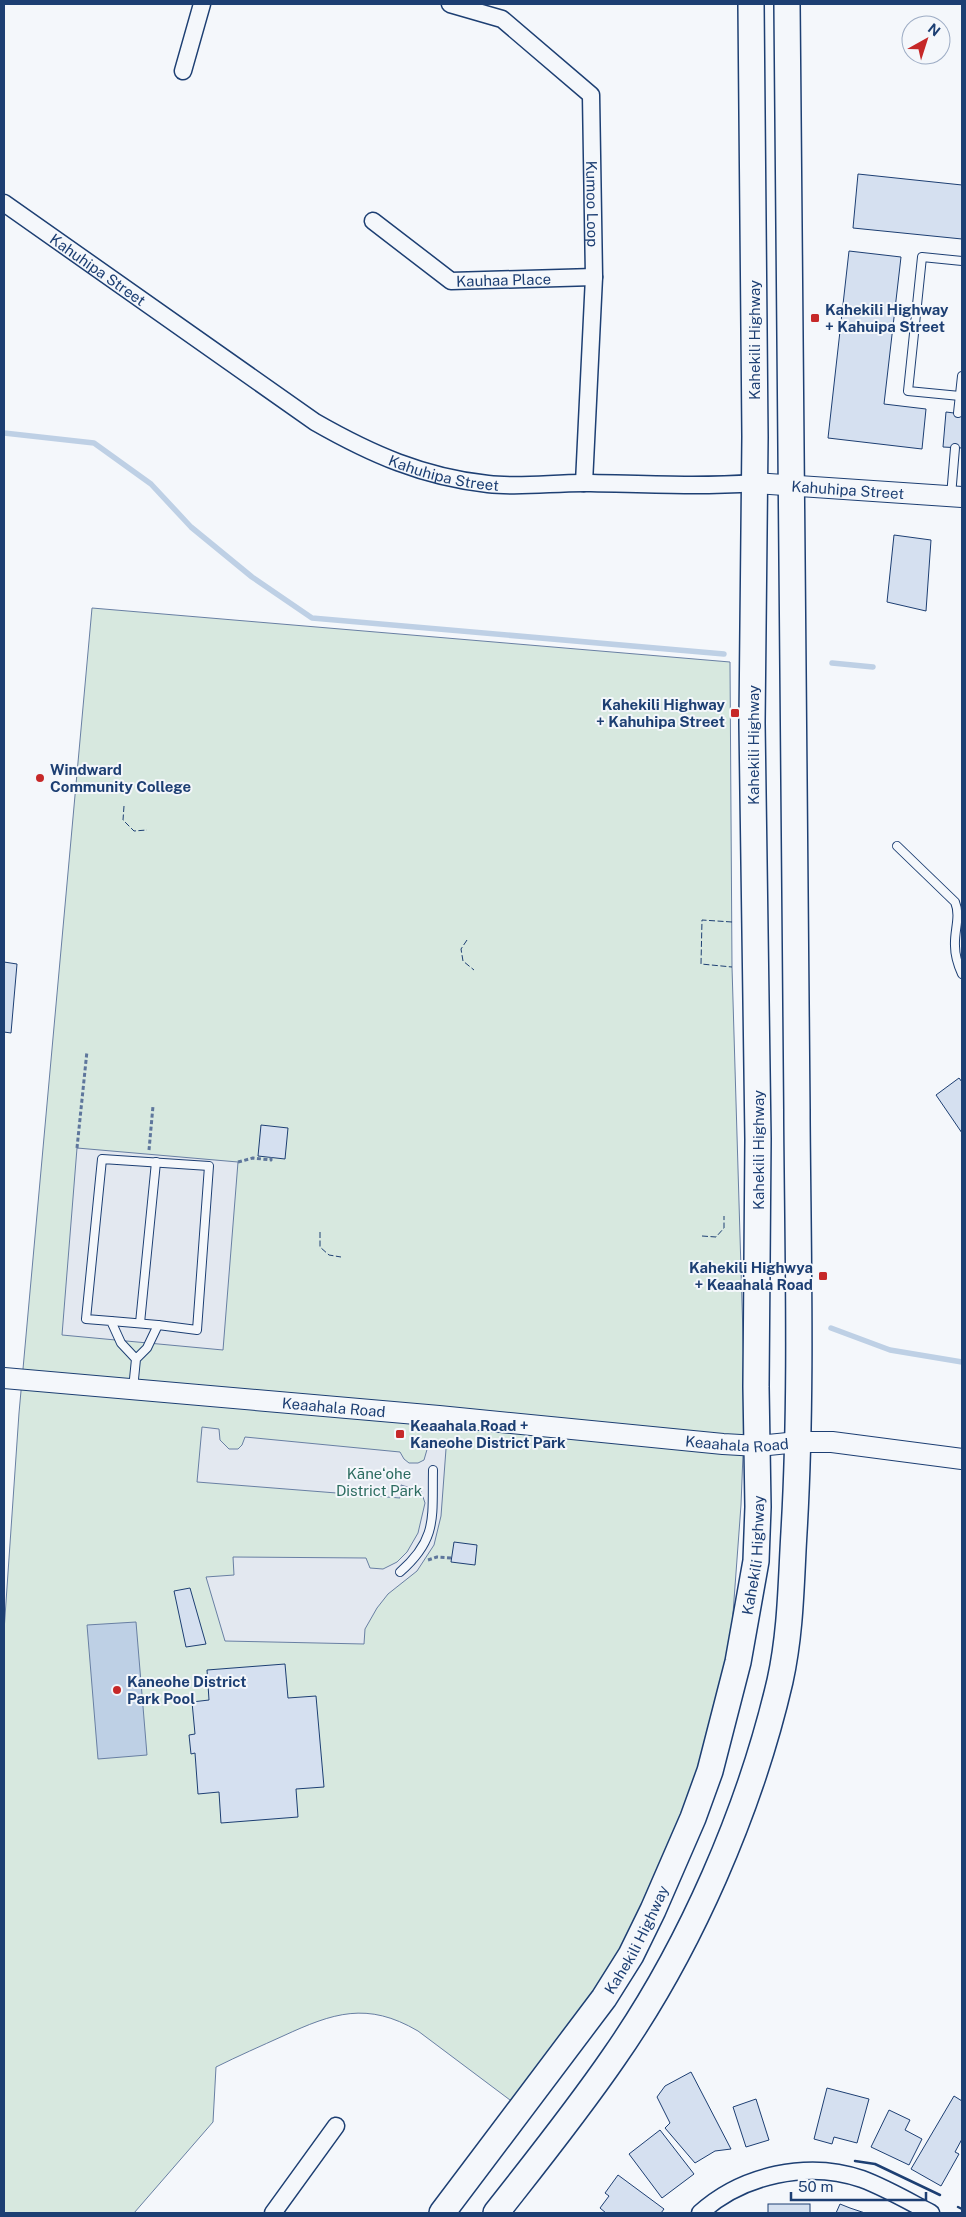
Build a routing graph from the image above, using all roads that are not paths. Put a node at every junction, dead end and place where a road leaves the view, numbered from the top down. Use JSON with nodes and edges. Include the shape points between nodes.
{"nodes":[{"id":1,"x":202,"y":4,"type":"edge"},
{"id":2,"x":450,"y":4,"type":"edge"},
{"id":3,"x":751,"y":4,"type":"edge"},
{"id":4,"x":787,"y":4,"type":"edge"},
{"id":5,"x":182,"y":71,"type":"dead end"},
{"id":6,"x":4,"y":203,"type":"edge"},
{"id":7,"x":373,"y":221,"type":"dead end"},
{"id":8,"x":962,"y":261,"type":"edge"},
{"id":9,"x":594,"y":277,"type":"junction"},
{"id":10,"x":962,"y":376,"type":"edge"},
{"id":11,"x":960,"y":396,"type":"junction"},
{"id":12,"x":958,"y":413,"type":"dead end"},
{"id":13,"x":955,"y":448,"type":"dead end"},
{"id":14,"x":584,"y":483,"type":"junction"},
{"id":15,"x":754,"y":483,"type":"junction"},
{"id":16,"x":794,"y":485,"type":"junction"},
{"id":17,"x":956,"y":497,"type":"edge"},
{"id":18,"x":897,"y":846,"type":"dead end"},
{"id":19,"x":962,"y":974,"type":"edge"},
{"id":20,"x":156,"y":1162,"type":"junction"},
{"id":21,"x":112,"y":1321,"type":"junction"},
{"id":22,"x":140,"y":1324,"type":"junction"},
{"id":23,"x":158,"y":1325,"type":"junction"},
{"id":24,"x":136,"y":1359,"type":"junction"},
{"id":25,"x":4,"y":1378,"type":"edge"},
{"id":26,"x":133,"y":1390,"type":"junction"},
{"id":27,"x":798,"y":1442,"type":"junction"},
{"id":28,"x":758,"y":1446,"type":"junction"},
{"id":29,"x":962,"y":1459,"type":"edge"},
{"id":30,"x":433,"y":1470,"type":"dead end"},
{"id":31,"x":400,"y":1572,"type":"dead end"},
{"id":32,"x":336,"y":2126,"type":"dead end"},
{"id":33,"x":273,"y":2213,"type":"edge"},
{"id":34,"x":442,"y":2213,"type":"edge"},
{"id":35,"x":496,"y":2213,"type":"edge"},
{"id":36,"x":700,"y":2213,"type":"edge"},
{"id":37,"x":931,"y":2213,"type":"edge"}],
"edges":[{"from":1,"to":5,"type":"street"},
{"from":2,"to":9,"type":"street","name":"Kumoo Loop","via":[[502,19],[591,95]]},
{"from":3,"to":15,"type":"main road","name":"Kahekili Highway"},
{"from":4,"to":16,"type":"main road"},
{"from":6,"to":14,"type":"street","name":"Kahuhipa Street","via":[[315,422],[354,444],[395,463],[489,484]]},
{"from":7,"to":9,"type":"street","name":"Kauhaa Place","via":[[452,281]]},
{"from":8,"to":11,"type":"lane","via":[[922,257],[908,391]]},
{"from":9,"to":14,"type":"street","name":"Kumoo Loop"},
{"from":10,"to":11,"type":"lane"},
{"from":11,"to":12,"type":"lane"},
{"from":13,"to":17,"type":"lane"},
{"from":14,"to":15,"type":"street","name":"Kahuhipa Street","via":[[712,486]]},
{"from":15,"to":16,"type":"street","name":"Kahuhipa Street"},
{"from":15,"to":28,"type":"main road","name":"Kahekili Highway","via":[[752,723],[758,1139]]},
{"from":16,"to":17,"type":"street","name":"Kahuhipa Street"},
{"from":16,"to":27,"type":"main road"},
{"from":18,"to":19,"type":"lane","via":[[955,902],[958,914],[954,945]]},
{"from":20,"to":21,"type":"lane","via":[[102,1159],[86,1318]]},
{"from":20,"to":22,"type":"lane"},
{"from":20,"to":23,"type":"lane","via":[[209,1166],[197,1330]]},
{"from":21,"to":22,"type":"lane"},
{"from":21,"to":24,"type":"lane","via":[[121,1343]]},
{"from":22,"to":23,"type":"lane"},
{"from":23,"to":24,"type":"lane","via":[[147,1348]]},
{"from":24,"to":26,"type":"lane"},
{"from":25,"to":26,"type":"street","name":"Keaahala Road"},
{"from":26,"to":28,"type":"street","name":"Keaahala Road"},
{"from":27,"to":28,"type":"street","name":"Keaahala Road"},
{"from":27,"to":29,"type":"street","name":"Keaahala Road","via":[[832,1442]]},
{"from":27,"to":35,"type":"main road","via":[[788,1642],[768,1727],[744,1799],[701,1904],[660,1984],[612,2061]]},
{"from":28,"to":34,"type":"main road","name":"Kahekili Highway","via":[[756,1561],[749,1611],[725,1717],[693,1818],[631,1955],[608,1991]]},
{"from":30,"to":31,"type":"lane","via":[[433,1515],[427,1541]]},
{"from":32,"to":33,"type":"street"},
{"from":36,"to":37,"type":"street","via":[[740,2186],[778,2174],[799,2172],[836,2173],[860,2179]]}]}
